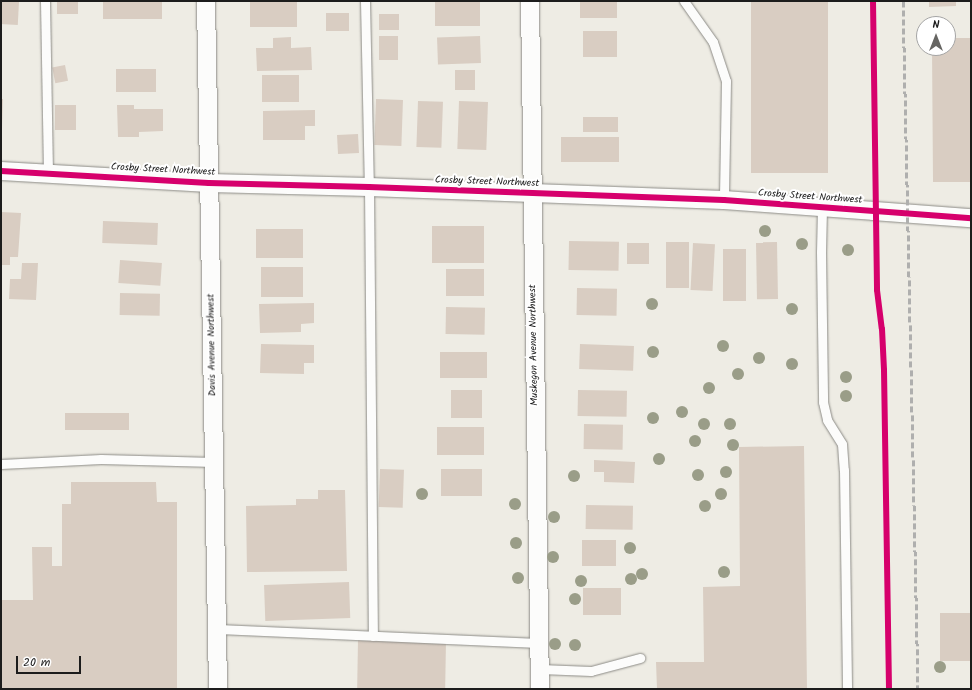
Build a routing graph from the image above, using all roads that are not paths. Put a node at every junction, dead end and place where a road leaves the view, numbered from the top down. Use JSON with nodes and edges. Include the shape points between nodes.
{"nodes":[{"id":1,"x":45,"y":1,"type":"edge"},
{"id":2,"x":206,"y":1,"type":"edge"},
{"id":3,"x":365,"y":1,"type":"edge"},
{"id":4,"x":530,"y":1,"type":"edge"},
{"id":5,"x":684,"y":1,"type":"edge"},
{"id":6,"x":1,"y":171,"type":"edge"},
{"id":7,"x":48,"y":174,"type":"junction"},
{"id":8,"x":209,"y":183,"type":"junction"},
{"id":9,"x":369,"y":187,"type":"junction"},
{"id":10,"x":532,"y":194,"type":"junction"},
{"id":11,"x":724,"y":200,"type":"junction"},
{"id":12,"x":822,"y":208,"type":"junction"},
{"id":13,"x":971,"y":218,"type":"edge"},
{"id":14,"x":214,"y":462,"type":"junction"},
{"id":15,"x":1,"y":464,"type":"edge"},
{"id":16,"x":216,"y":629,"type":"junction"},
{"id":17,"x":373,"y":636,"type":"junction"},
{"id":18,"x":540,"y":643,"type":"junction"},
{"id":19,"x":640,"y":658,"type":"dead end"},
{"id":20,"x":540,"y":668,"type":"junction"},
{"id":21,"x":218,"y":689,"type":"edge"},
{"id":22,"x":540,"y":689,"type":"edge"},
{"id":23,"x":847,"y":689,"type":"edge"}],
"edges":[{"from":1,"to":7,"type":"lane"},
{"from":2,"to":8,"type":"street","name":"Davis Avenue Northwest"},
{"from":3,"to":9,"type":"lane"},
{"from":4,"to":10,"type":"street","name":"Muskegon Avenue Northwest"},
{"from":5,"to":11,"type":"lane","via":[[713,42],[726,81]]},
{"from":6,"to":7,"type":"street","name":"Crosby Street Northwest"},
{"from":7,"to":8,"type":"street","name":"Crosby Street Northwest"},
{"from":8,"to":9,"type":"street","name":"Crosby Street Northwest"},
{"from":8,"to":14,"type":"street","name":"Davis Avenue Northwest"},
{"from":9,"to":10,"type":"street","name":"Crosby Street Northwest"},
{"from":9,"to":17,"type":"lane"},
{"from":10,"to":11,"type":"street","name":"Crosby Street Northwest"},
{"from":10,"to":18,"type":"street","name":"Muskegon Avenue Northwest"},
{"from":11,"to":12,"type":"street","name":"Crosby Street Northwest"},
{"from":12,"to":13,"type":"street","name":"Crosby Street Northwest"},
{"from":12,"to":23,"type":"lane","via":[[823,402],[827,420],[842,444]]},
{"from":14,"to":15,"type":"lane","via":[[101,459]]},
{"from":14,"to":16,"type":"street","name":"Davis Avenue Northwest"},
{"from":16,"to":17,"type":"lane"},
{"from":16,"to":21,"type":"street","name":"Davis Avenue Northwest"},
{"from":17,"to":18,"type":"lane"},
{"from":18,"to":20,"type":"street","name":"Muskegon Avenue Northwest"},
{"from":19,"to":20,"type":"lane","via":[[591,671]]},
{"from":20,"to":22,"type":"street","name":"Muskegon Avenue Northwest"}]}
